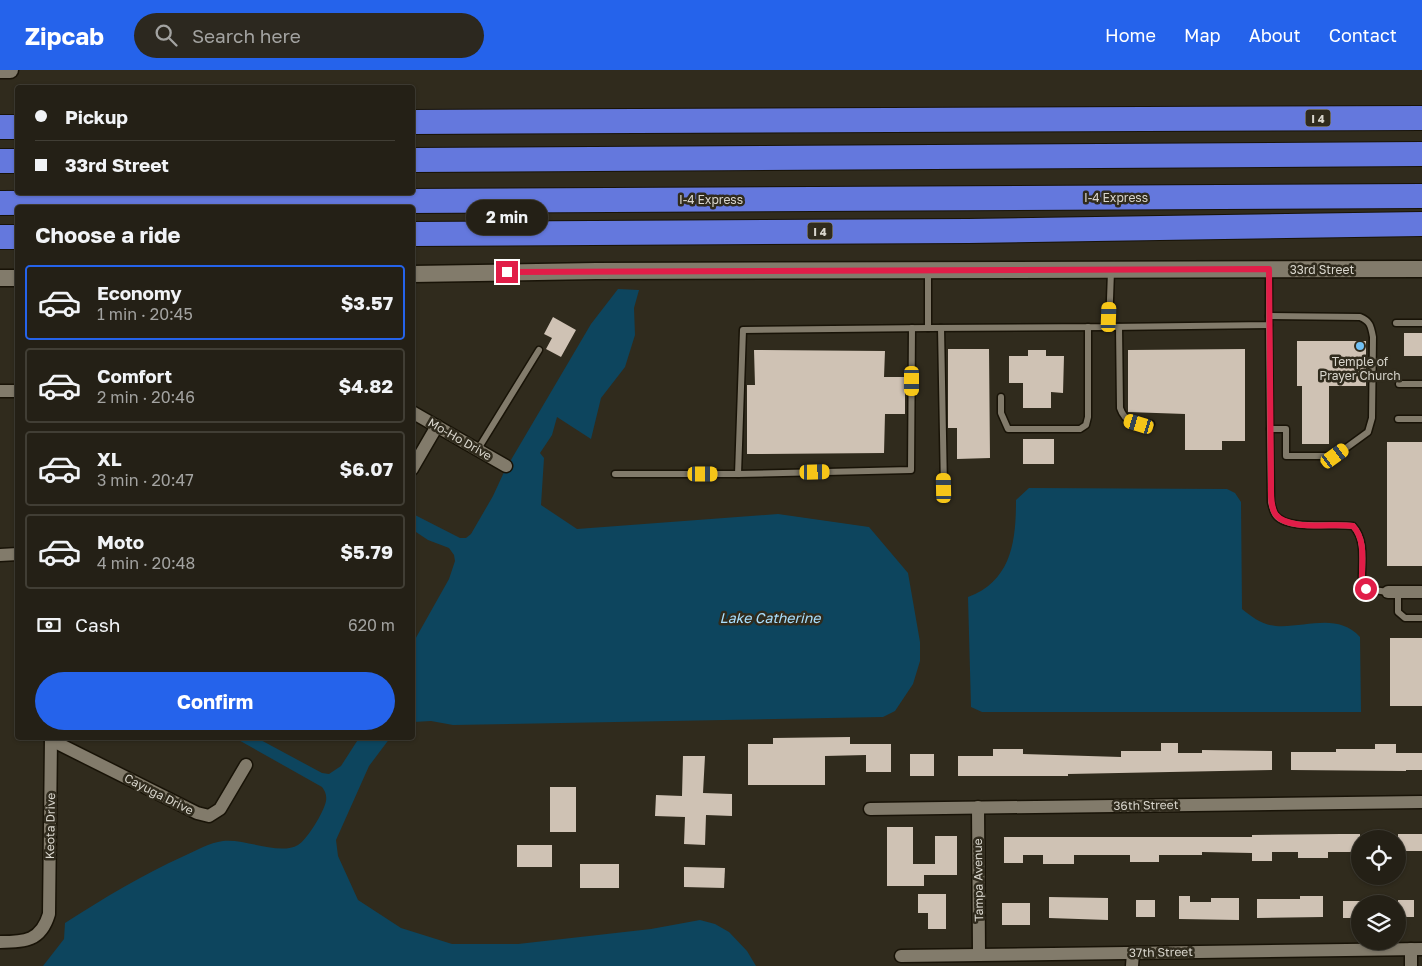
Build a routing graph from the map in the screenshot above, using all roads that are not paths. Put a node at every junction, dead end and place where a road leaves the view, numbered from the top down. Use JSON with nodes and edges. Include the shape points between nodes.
{"nodes":[{"id":1,"x":0,"y":70,"type":"edge"},
{"id":2,"x":10,"y":70,"type":"edge"},
{"id":3,"x":1422,"y":107,"type":"edge"},
{"id":4,"x":1214,"y":118,"type":"junction"},
{"id":5,"x":1422,"y":118,"type":"edge"},
{"id":6,"x":415,"y":122,"type":"edge"},
{"id":7,"x":0,"y":127,"type":"edge"},
{"id":8,"x":15,"y":127,"type":"edge"},
{"id":9,"x":1422,"y":154,"type":"edge"},
{"id":10,"x":0,"y":160,"type":"edge"},
{"id":11,"x":15,"y":160,"type":"edge"},
{"id":12,"x":415,"y":160,"type":"edge"},
{"id":13,"x":1422,"y":196,"type":"edge"},
{"id":14,"x":0,"y":203,"type":"edge"},
{"id":15,"x":1422,"y":224,"type":"edge"},
{"id":16,"x":415,"y":234,"type":"edge"},
{"id":17,"x":0,"y":237,"type":"edge"},
{"id":18,"x":15,"y":237,"type":"edge"},
{"id":19,"x":1269,"y":269,"type":"junction"},
{"id":20,"x":1422,"y":269,"type":"edge"},
{"id":21,"x":928,"y":270,"type":"junction"},
{"id":22,"x":1111,"y":270,"type":"junction"},
{"id":23,"x":415,"y":274,"type":"edge"},
{"id":24,"x":0,"y":278,"type":"edge"},
{"id":25,"x":15,"y":278,"type":"edge"},
{"id":26,"x":1269,"y":316,"type":"junction"},
{"id":27,"x":1396,"y":323,"type":"dead end"},
{"id":28,"x":1422,"y":323,"type":"edge"},
{"id":29,"x":1269,"y":325,"type":"junction"},
{"id":30,"x":1088,"y":327,"type":"junction"},
{"id":31,"x":1109,"y":327,"type":"junction"},
{"id":32,"x":1119,"y":327,"type":"junction"},
{"id":33,"x":912,"y":328,"type":"junction"},
{"id":34,"x":928,"y":328,"type":"junction"},
{"id":35,"x":941,"y":328,"type":"junction"},
{"id":36,"x":538,"y":350,"type":"dead end"},
{"id":37,"x":1399,"y":384,"type":"dead end"},
{"id":38,"x":1422,"y":384,"type":"edge"},
{"id":39,"x":0,"y":391,"type":"edge"},
{"id":40,"x":15,"y":391,"type":"edge"},
{"id":41,"x":1001,"y":396,"type":"dead end"},
{"id":42,"x":415,"y":414,"type":"edge"},
{"id":43,"x":1398,"y":419,"type":"dead end"},
{"id":44,"x":1422,"y":419,"type":"edge"},
{"id":45,"x":1151,"y":424,"type":"dead end"},
{"id":46,"x":437,"y":426,"type":"junction"},
{"id":47,"x":1270,"y":429,"type":"junction"},
{"id":48,"x":478,"y":450,"type":"junction"},
{"id":49,"x":415,"y":464,"type":"edge"},
{"id":50,"x":506,"y":466,"type":"dead end"},
{"id":51,"x":615,"y":474,"type":"dead end"},
{"id":52,"x":738,"y":474,"type":"junction"},
{"id":53,"x":944,"y":488,"type":"dead end"},
{"id":54,"x":15,"y":554,"type":"edge"},
{"id":55,"x":0,"y":555,"type":"edge"},
{"id":56,"x":1393,"y":592,"type":"junction"},
{"id":57,"x":1422,"y":592,"type":"edge"},
{"id":58,"x":1422,"y":618,"type":"edge"},
{"id":59,"x":51,"y":740,"type":"edge"},
{"id":60,"x":53,"y":740,"type":"edge"},
{"id":61,"x":246,"y":765,"type":"dead end"},
{"id":62,"x":1422,"y":802,"type":"edge"},
{"id":63,"x":978,"y":807,"type":"junction"},
{"id":64,"x":870,"y":809,"type":"dead end"},
{"id":65,"x":0,"y":942,"type":"edge"},
{"id":66,"x":1416,"y":949,"type":"edge"},
{"id":67,"x":1133,"y":952,"type":"junction"},
{"id":68,"x":979,"y":953,"type":"junction"},
{"id":69,"x":900,"y":956,"type":"dead end"},
{"id":70,"x":1132,"y":966,"type":"edge"},
{"id":71,"x":1411,"y":966,"type":"edge"}],
"edges":[{"from":1,"to":2,"type":"street"},
{"from":3,"to":4,"type":"highway"},
{"from":4,"to":5,"type":"highway","number":"I 4"},
{"from":4,"to":6,"type":"highway","number":"I 4"},
{"from":7,"to":8,"type":"highway"},
{"from":9,"to":12,"type":"highway"},
{"from":10,"to":11,"type":"highway"},
{"from":13,"to":14,"type":"highway","name":"I-4 Express"},
{"from":15,"to":16,"type":"highway","number":"I 4"},
{"from":17,"to":18,"type":"highway"},
{"from":19,"to":20,"type":"street","name":"33rd Street"},
{"from":19,"to":22,"type":"street","name":"33rd Street"},
{"from":19,"to":26,"type":"lane"},
{"from":21,"to":22,"type":"street","name":"33rd Street"},
{"from":21,"to":23,"type":"street","name":"33rd Street"},
{"from":21,"to":34,"type":"lane"},
{"from":22,"to":31,"type":"lane"},
{"from":24,"to":25,"type":"street"},
{"from":26,"to":29,"type":"lane"},
{"from":26,"to":47,"type":"lane","via":[[1360,316],[1371,325],[1373,337],[1372,418],[1368,432],[1335,456],[1286,456],[1286,429]]},
{"from":27,"to":28,"type":"lane"},
{"from":29,"to":32,"type":"lane"},
{"from":29,"to":47,"type":"lane"},
{"from":30,"to":31,"type":"lane"},
{"from":30,"to":35,"type":"lane"},
{"from":30,"to":41,"type":"lane","via":[[1086,425],[1080,429],[1008,429],[1001,413]]},
{"from":31,"to":32,"type":"lane"},
{"from":32,"to":45,"type":"lane","via":[[1122,416],[1139,424]]},
{"from":33,"to":34,"type":"lane"},
{"from":33,"to":52,"type":"lane","via":[[743,330]]},
{"from":33,"to":52,"type":"lane","via":[[911,470]]},
{"from":34,"to":35,"type":"lane"},
{"from":35,"to":53,"type":"lane"},
{"from":36,"to":48,"type":"lane"},
{"from":37,"to":38,"type":"lane"},
{"from":39,"to":40,"type":"street"},
{"from":42,"to":46,"type":"street","name":"Mo-Ho Drive"},
{"from":43,"to":44,"type":"lane"},
{"from":46,"to":48,"type":"street","name":"Mo-Ho Drive"},
{"from":46,"to":49,"type":"street"},
{"from":47,"to":56,"type":"lane","via":[[1271,502],[1275,514],[1283,522],[1294,524],[1353,526],[1362,542],[1362,584],[1366,589]]},
{"from":48,"to":50,"type":"street","name":"Mo-Ho Drive"},
{"from":51,"to":52,"type":"lane"},
{"from":54,"to":55,"type":"street"},
{"from":56,"to":57,"type":"street"},
{"from":56,"to":58,"type":"lane","via":[[1398,612],[1404,618]]},
{"from":59,"to":65,"type":"street","name":"Keota Drive","via":[[49,914],[40,933],[18,942]]},
{"from":60,"to":61,"type":"street","name":"Cayuga Drive","via":[[197,813],[209,816],[220,809]]},
{"from":62,"to":63,"type":"street","name":"36th Street"},
{"from":63,"to":64,"type":"street","name":"36th Street"},
{"from":63,"to":68,"type":"street","name":"Tampa Avenue"},
{"from":66,"to":67,"type":"street","name":"37th Street"},
{"from":66,"to":71,"type":"street"},
{"from":67,"to":68,"type":"street","name":"37th Street"},
{"from":67,"to":70,"type":"street"},
{"from":68,"to":69,"type":"street","name":"37th Street"}]}
